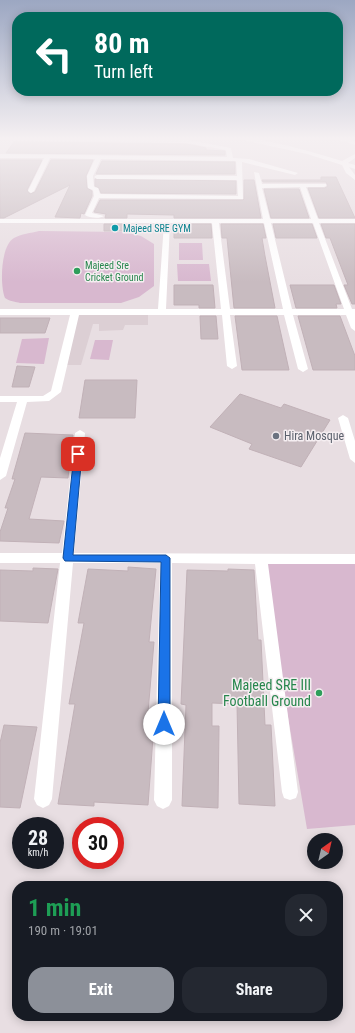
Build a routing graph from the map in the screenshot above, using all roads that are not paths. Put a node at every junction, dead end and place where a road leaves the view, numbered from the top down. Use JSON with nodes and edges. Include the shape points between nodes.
{"nodes":[{"id":1,"x":34,"y":185,"type":"edge"},
{"id":2,"x":92,"y":185,"type":"edge"},
{"id":3,"x":240,"y":185,"type":"edge"},
{"id":4,"x":293,"y":185,"type":"edge"},
{"id":5,"x":302,"y":185,"type":"edge"},
{"id":6,"x":259,"y":186,"type":"joint"},
{"id":7,"x":31,"y":191,"type":"dead end"},
{"id":8,"x":96,"y":193,"type":"junction"},
{"id":9,"x":249,"y":218,"type":"dead end"},
{"id":10,"x":0,"y":221,"type":"edge"},
{"id":11,"x":167,"y":221,"type":"junction"},
{"id":12,"x":215,"y":221,"type":"junction"},
{"id":13,"x":267,"y":221,"type":"junction"},
{"id":14,"x":316,"y":221,"type":"junction"},
{"id":15,"x":355,"y":221,"type":"edge"},
{"id":16,"x":0,"y":312,"type":"edge"},
{"id":17,"x":75,"y":312,"type":"junction"},
{"id":18,"x":162,"y":312,"type":"junction"},
{"id":19,"x":225,"y":312,"type":"junction"},
{"id":20,"x":288,"y":312,"type":"junction"},
{"id":21,"x":352,"y":312,"type":"edge"},
{"id":22,"x":355,"y":328,"type":"edge"},
{"id":23,"x":232,"y":366,"type":"dead end"},
{"id":24,"x":303,"y":369,"type":"dead end"},
{"id":25,"x":0,"y":399,"type":"edge"},
{"id":26,"x":23,"y":399,"type":"junction"},
{"id":27,"x":343,"y":418,"type":"dead end"},
{"id":28,"x":80,"y":433,"type":"dead end"},
{"id":29,"x":355,"y":459,"type":"edge"},
{"id":30,"x":0,"y":476,"type":"edge"},
{"id":31,"x":0,"y":558,"type":"edge"},
{"id":32,"x":68,"y":558,"type":"junction"},
{"id":33,"x":166,"y":558,"type":"junction"},
{"id":34,"x":261,"y":558,"type":"junction"},
{"id":35,"x":355,"y":559,"type":"edge"},
{"id":36,"x":290,"y":792,"type":"dead end"},
{"id":37,"x":42,"y":800,"type":"dead end"},
{"id":38,"x":163,"y":800,"type":"dead end"}],
"edges":[{"from":1,"to":7,"type":"street"},
{"from":2,"to":8,"type":"street"},
{"from":3,"to":8,"type":"street","via":[[242,197],[239,198]]},
{"from":4,"to":6,"type":"street"},
{"from":5,"to":14,"type":"street"},
{"from":6,"to":13,"type":"street"},
{"from":8,"to":9,"type":"street","via":[[89,215]]},
{"from":10,"to":11,"type":"street"},
{"from":11,"to":12,"type":"street"},
{"from":11,"to":18,"type":"street"},
{"from":12,"to":13,"type":"street"},
{"from":12,"to":19,"type":"street"},
{"from":13,"to":14,"type":"street"},
{"from":13,"to":20,"type":"street"},
{"from":14,"to":15,"type":"street"},
{"from":14,"to":21,"type":"street"},
{"from":16,"to":17,"type":"street"},
{"from":17,"to":18,"type":"street"},
{"from":17,"to":26,"type":"street","via":[[56,392],[44,399]]},
{"from":18,"to":19,"type":"street"},
{"from":19,"to":20,"type":"street"},
{"from":19,"to":23,"type":"street"},
{"from":20,"to":21,"type":"street"},
{"from":20,"to":24,"type":"street"},
{"from":21,"to":22,"type":"street"},
{"from":25,"to":26,"type":"street"},
{"from":26,"to":30,"type":"street"},
{"from":27,"to":29,"type":"street"},
{"from":28,"to":32,"type":"street"},
{"from":31,"to":32,"type":"street"},
{"from":32,"to":33,"type":"street"},
{"from":32,"to":37,"type":"street"},
{"from":33,"to":34,"type":"street"},
{"from":33,"to":38,"type":"street"},
{"from":34,"to":35,"type":"street"},
{"from":34,"to":36,"type":"street"}]}
